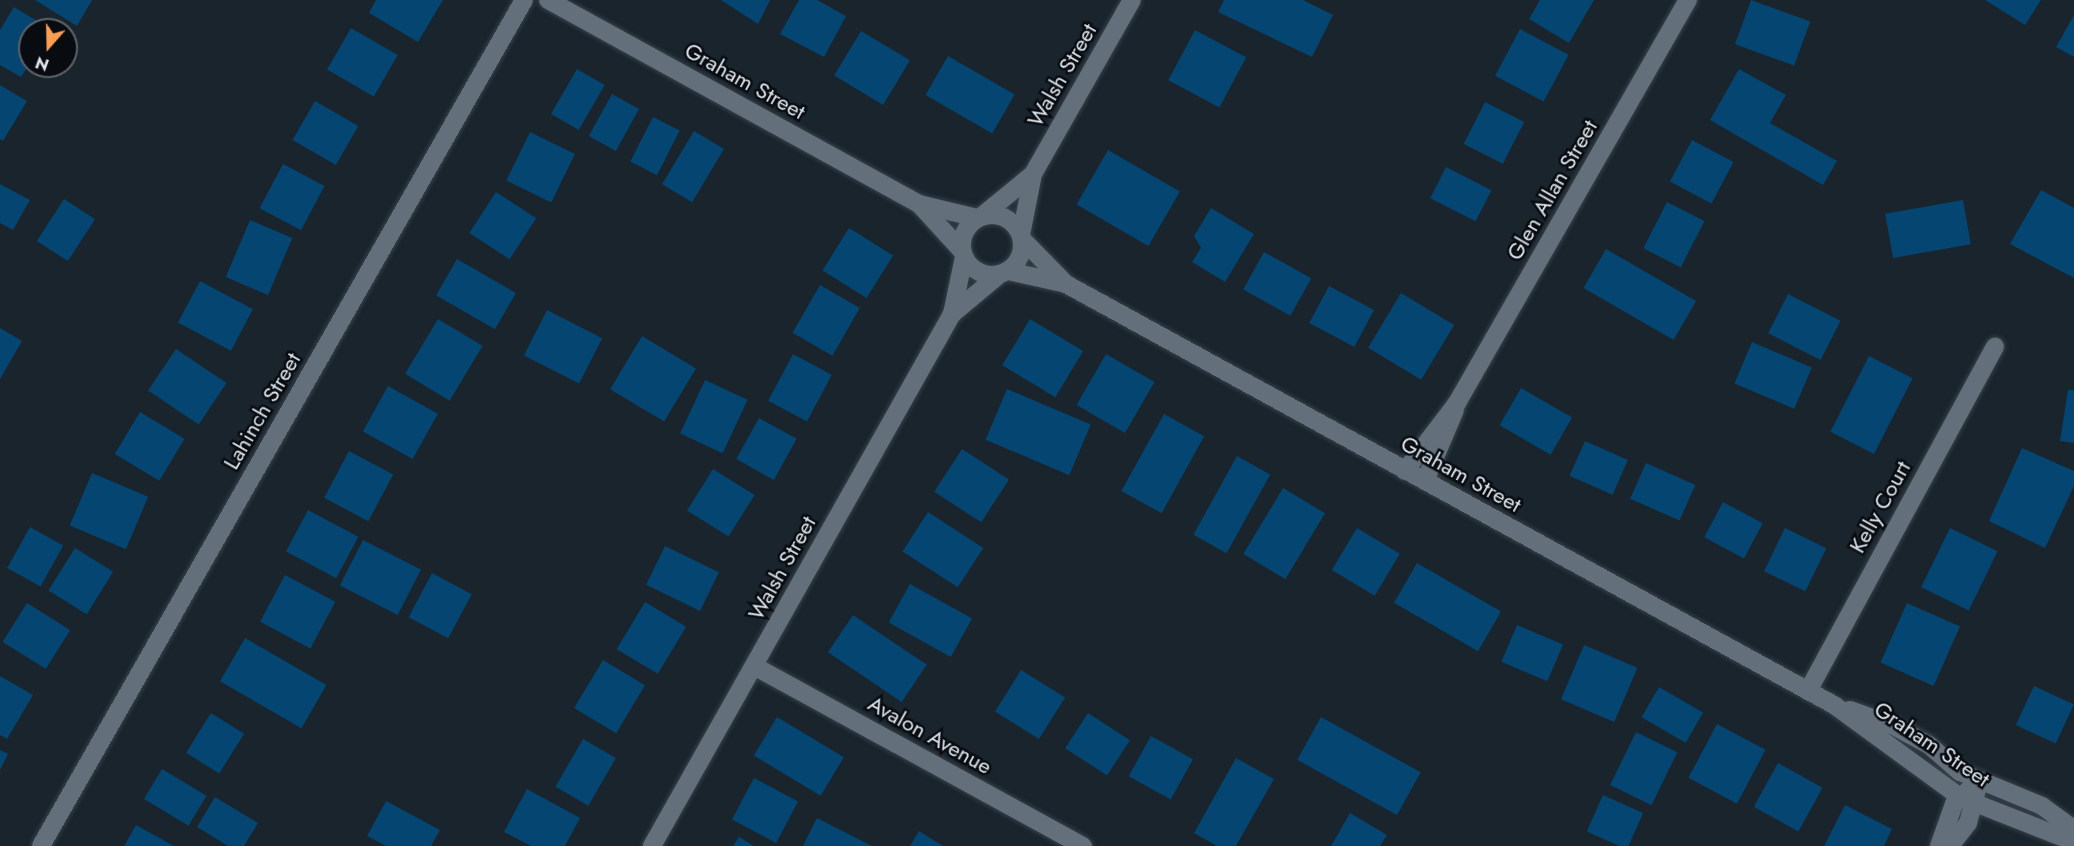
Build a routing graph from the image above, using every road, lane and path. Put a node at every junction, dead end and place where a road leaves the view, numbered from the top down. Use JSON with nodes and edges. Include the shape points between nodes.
{"nodes":[{"id":1,"x":524,"y":0,"type":"edge"},
{"id":2,"x":548,"y":0,"type":"edge"},
{"id":3,"x":1132,"y":0,"type":"edge"},
{"id":4,"x":1688,"y":0,"type":"edge"},
{"id":5,"x":1033,"y":174,"type":"junction"},
{"id":6,"x":919,"y":204,"type":"junction"},
{"id":7,"x":980,"y":217,"type":"junction"},
{"id":8,"x":1022,"y":237,"type":"junction"},
{"id":9,"x":963,"y":254,"type":"junction"},
{"id":10,"x":1004,"y":272,"type":"junction"},
{"id":11,"x":1066,"y":284,"type":"junction"},
{"id":12,"x":952,"y":314,"type":"junction"},
{"id":13,"x":1995,"y":347,"type":"dead end"},
{"id":14,"x":1457,"y":403,"type":"junction"},
{"id":15,"x":1405,"y":471,"type":"junction"},
{"id":16,"x":1425,"y":481,"type":"junction"},
{"id":17,"x":754,"y":666,"type":"junction"},
{"id":18,"x":1808,"y":691,"type":"junction"},
{"id":19,"x":1834,"y":705,"type":"junction"},
{"id":20,"x":1977,"y":782,"type":"junction"},
{"id":21,"x":1968,"y":801,"type":"junction"},
{"id":22,"x":2074,"y":829,"type":"edge"},
{"id":23,"x":2074,"y":842,"type":"edge"},
{"id":24,"x":41,"y":846,"type":"edge"},
{"id":25,"x":652,"y":846,"type":"edge"},
{"id":26,"x":1083,"y":846,"type":"edge"},
{"id":27,"x":1939,"y":846,"type":"edge"},
{"id":28,"x":1950,"y":846,"type":"edge"}],
"edges":[{"from":1,"to":24,"type":"street","name":"Lahinch Street"},
{"from":2,"to":6,"type":"street","name":"Graham Street"},
{"from":3,"to":5,"type":"street","name":"Walsh Street"},
{"from":4,"to":14,"type":"street","name":"Glen Allan Street"},
{"from":5,"to":7,"type":"street","name":"Walsh Street"},
{"from":5,"to":8,"type":"street","name":"Walsh Street"},
{"from":6,"to":7,"type":"street","name":"Graham Street"},
{"from":6,"to":9,"type":"street","name":"Graham Street"},
{"from":7,"to":8,"type":"street","via":[[1001,215]]},
{"from":7,"to":9,"type":"street","via":[[964,232]]},
{"from":8,"to":10,"type":"street","via":[[1020,257]]},
{"from":8,"to":11,"type":"street","name":"Graham Street"},
{"from":9,"to":10,"type":"street","via":[[979,272]]},
{"from":9,"to":12,"type":"street","name":"Walsh Street"},
{"from":10,"to":11,"type":"street","name":"Graham Street"},
{"from":10,"to":12,"type":"street","name":"Walsh Street"},
{"from":11,"to":15,"type":"street","name":"Graham Street"},
{"from":12,"to":17,"type":"street","name":"Walsh Street"},
{"from":13,"to":18,"type":"street","name":"Kelly Court"},
{"from":14,"to":15,"type":"street","name":"Glen Allan Street"},
{"from":14,"to":16,"type":"street","name":"Glen Allan Street"},
{"from":15,"to":16,"type":"street","name":"Graham Street"},
{"from":16,"to":18,"type":"street","name":"Graham Street"},
{"from":17,"to":25,"type":"street","name":"Walsh Street"},
{"from":17,"to":26,"type":"street","name":"Avalon Avenue"},
{"from":18,"to":19,"type":"street","name":"Graham Street"},
{"from":19,"to":20,"type":"street","name":"Graham Street","via":[[1892,725]]},
{"from":19,"to":21,"type":"street","name":"Graham Street"},
{"from":20,"to":21,"type":"street"},
{"from":20,"to":22,"type":"street","name":"Graham Street","via":[[2042,806]]},
{"from":21,"to":23,"type":"street","name":"Graham Street"},
{"from":21,"to":27,"type":"street"},
{"from":21,"to":28,"type":"street"}]}
